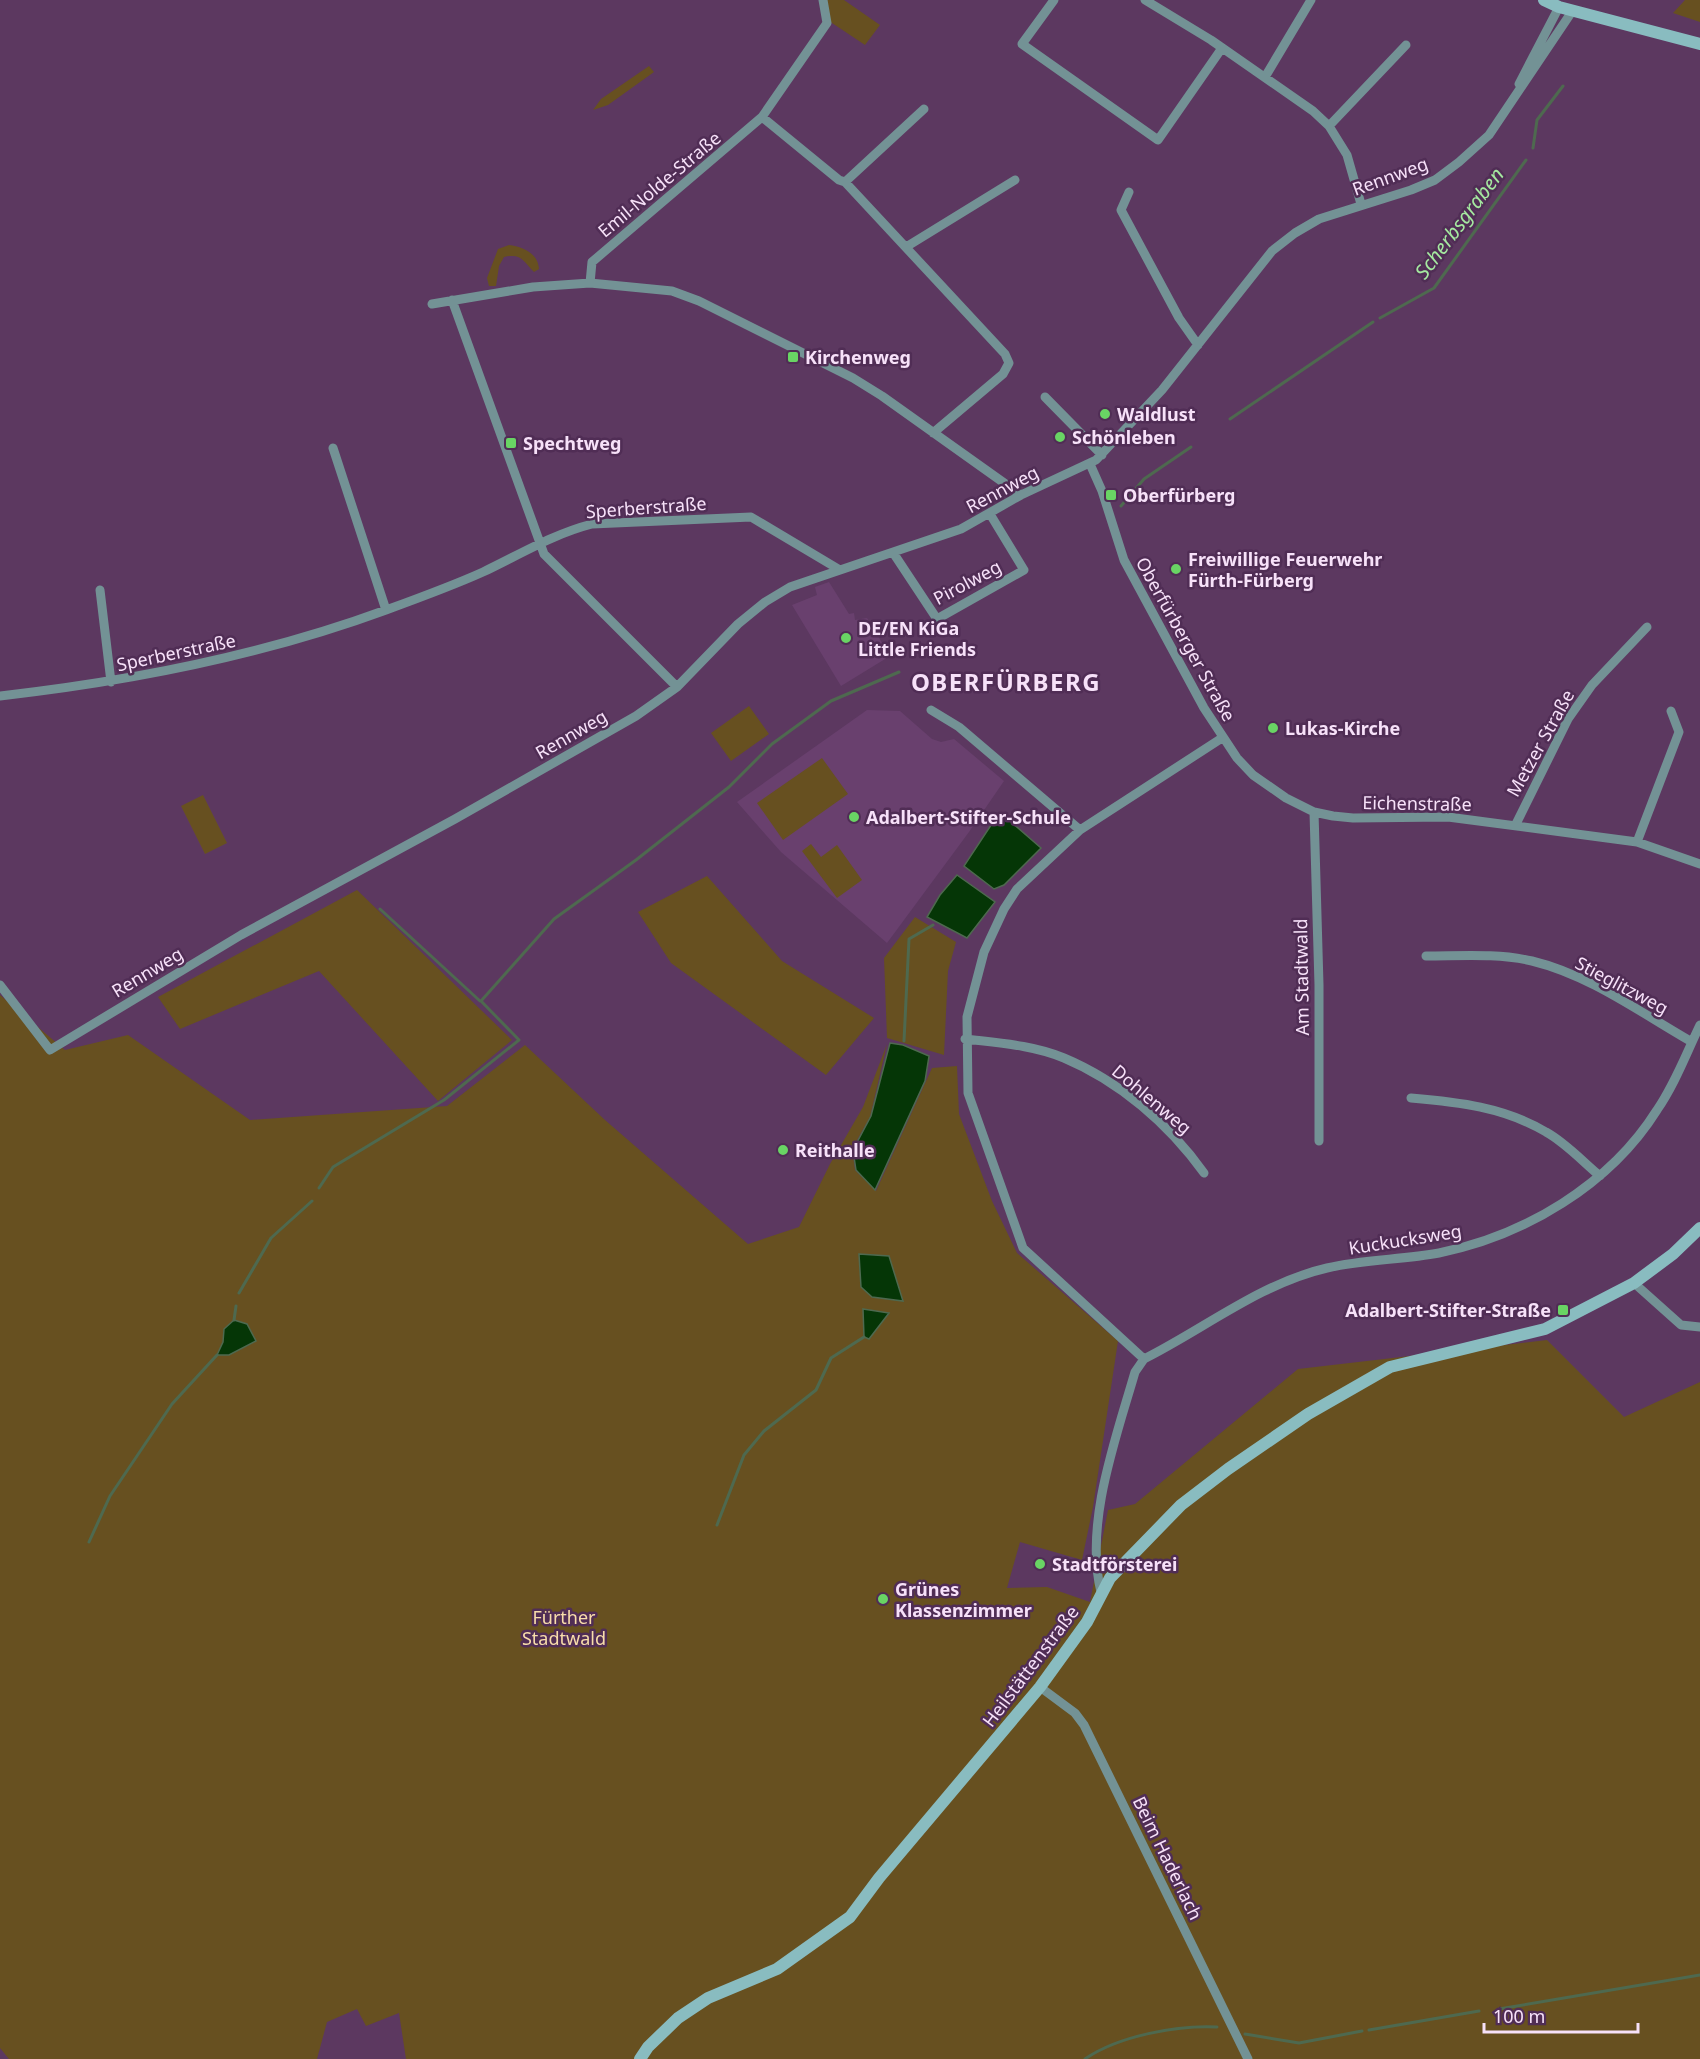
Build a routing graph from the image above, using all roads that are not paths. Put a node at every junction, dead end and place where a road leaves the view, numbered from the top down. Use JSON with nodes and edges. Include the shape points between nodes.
{"nodes":[{"id":1,"x":823,"y":0,"type":"edge"},
{"id":2,"x":1054,"y":0,"type":"edge"},
{"id":3,"x":1145,"y":0,"type":"edge"},
{"id":4,"x":1166,"y":0,"type":"edge"},
{"id":5,"x":1311,"y":0,"type":"edge"},
{"id":6,"x":1544,"y":0,"type":"edge"},
{"id":7,"x":1559,"y":7,"type":"junction"},
{"id":8,"x":1160,"y":9,"type":"junction"},
{"id":9,"x":1573,"y":10,"type":"junction"},
{"id":10,"x":1700,"y":44,"type":"edge"},
{"id":11,"x":1406,"y":45,"type":"dead end"},
{"id":12,"x":1222,"y":48,"type":"junction"},
{"id":13,"x":1265,"y":77,"type":"junction"},
{"id":14,"x":1511,"y":103,"type":"junction"},
{"id":15,"x":924,"y":109,"type":"dead end"},
{"id":16,"x":762,"y":117,"type":"junction"},
{"id":17,"x":1329,"y":126,"type":"junction"},
{"id":18,"x":1015,"y":180,"type":"dead end"},
{"id":19,"x":845,"y":182,"type":"junction"},
{"id":20,"x":1129,"y":192,"type":"dead end"},
{"id":21,"x":1361,"y":204,"type":"junction"},
{"id":22,"x":906,"y":247,"type":"junction"},
{"id":23,"x":590,"y":283,"type":"junction"},
{"id":24,"x":452,"y":300,"type":"junction"},
{"id":25,"x":432,"y":304,"type":"dead end"},
{"id":26,"x":1198,"y":345,"type":"junction"},
{"id":27,"x":1045,"y":397,"type":"dead end"},
{"id":28,"x":933,"y":433,"type":"junction"},
{"id":29,"x":333,"y":448,"type":"dead end"},
{"id":30,"x":1102,"y":455,"type":"junction"},
{"id":31,"x":1090,"y":464,"type":"junction"},
{"id":32,"x":1021,"y":495,"type":"junction"},
{"id":33,"x":990,"y":514,"type":"junction"},
{"id":34,"x":540,"y":544,"type":"junction"},
{"id":35,"x":894,"y":554,"type":"junction"},
{"id":36,"x":840,"y":570,"type":"junction"},
{"id":37,"x":100,"y":590,"type":"dead end"},
{"id":38,"x":386,"y":610,"type":"junction"},
{"id":39,"x":1647,"y":627,"type":"dead end"},
{"id":40,"x":111,"y":682,"type":"junction"},
{"id":41,"x":677,"y":687,"type":"junction"},
{"id":42,"x":0,"y":696,"type":"edge"},
{"id":43,"x":931,"y":710,"type":"dead end"},
{"id":44,"x":1671,"y":711,"type":"dead end"},
{"id":45,"x":1222,"y":738,"type":"junction"},
{"id":46,"x":1314,"y":812,"type":"junction"},
{"id":47,"x":1516,"y":824,"type":"junction"},
{"id":48,"x":1080,"y":830,"type":"junction"},
{"id":49,"x":1637,"y":842,"type":"junction"},
{"id":50,"x":1700,"y":864,"type":"edge"},
{"id":51,"x":1426,"y":956,"type":"dead end"},
{"id":52,"x":0,"y":985,"type":"edge"},
{"id":53,"x":1700,"y":1026,"type":"edge"},
{"id":54,"x":965,"y":1039,"type":"junction"},
{"id":55,"x":1692,"y":1042,"type":"junction"},
{"id":56,"x":1411,"y":1098,"type":"dead end"},
{"id":57,"x":1318,"y":1141,"type":"dead end"},
{"id":58,"x":1203,"y":1173,"type":"dead end"},
{"id":59,"x":1600,"y":1176,"type":"junction"},
{"id":60,"x":1700,"y":1228,"type":"edge"},
{"id":61,"x":1634,"y":1283,"type":"junction"},
{"id":62,"x":1700,"y":1328,"type":"edge"},
{"id":63,"x":1144,"y":1359,"type":"junction"},
{"id":64,"x":1101,"y":1592,"type":"junction"},
{"id":65,"x":1040,"y":1687,"type":"junction"},
{"id":66,"x":640,"y":2059,"type":"edge"},
{"id":67,"x":1248,"y":2059,"type":"edge"}],
"edges":[{"from":1,"to":16,"type":"street","name":"Emil-Nolde-Straße","via":[[827,23]]},
{"from":2,"to":12,"type":"street","via":[[1023,44],[1158,140]]},
{"from":3,"to":8,"type":"street"},
{"from":4,"to":8,"type":"street"},
{"from":5,"to":13,"type":"street"},
{"from":6,"to":7,"type":"street"},
{"from":7,"to":9,"type":"street"},
{"from":7,"to":14,"type":"street","name":"Rennweg"},
{"from":8,"to":12,"type":"street"},
{"from":9,"to":10,"type":"street"},
{"from":9,"to":14,"type":"street","name":"Rennweg"},
{"from":11,"to":17,"type":"street"},
{"from":12,"to":13,"type":"street"},
{"from":13,"to":17,"type":"street"},
{"from":14,"to":21,"type":"street","name":"Rennweg","via":[[1489,135],[1435,180]]},
{"from":15,"to":19,"type":"street"},
{"from":16,"to":19,"type":"street"},
{"from":16,"to":23,"type":"street","name":"Emil-Nolde-Straße","via":[[592,262]]},
{"from":17,"to":21,"type":"street","via":[[1347,155]]},
{"from":18,"to":22,"type":"street"},
{"from":19,"to":22,"type":"street"},
{"from":20,"to":26,"type":"street","via":[[1121,210],[1179,318]]},
{"from":21,"to":26,"type":"street","name":"Rennweg","via":[[1319,219],[1272,251]]},
{"from":22,"to":28,"type":"street","via":[[1002,348],[1009,363],[1003,374]]},
{"from":23,"to":24,"type":"street"},
{"from":23,"to":28,"type":"street","via":[[672,291],[699,301],[853,378]]},
{"from":24,"to":25,"type":"street"},
{"from":24,"to":34,"type":"street"},
{"from":26,"to":30,"type":"street","name":"Rennweg"},
{"from":27,"to":30,"type":"street"},
{"from":28,"to":32,"type":"street"},
{"from":29,"to":38,"type":"street"},
{"from":30,"to":31,"type":"street","name":"Rennweg"},
{"from":31,"to":32,"type":"street","name":"Rennweg"},
{"from":31,"to":45,"type":"street","name":"Oberfürberger Straße","via":[[1124,560]]},
{"from":32,"to":33,"type":"street","name":"Rennweg"},
{"from":33,"to":35,"type":"street","name":"Rennweg"},
{"from":33,"to":35,"type":"street","name":"Pirolweg","via":[[1024,570],[937,619]]},
{"from":34,"to":36,"type":"street","name":"Sperberstraße","via":[[592,524],[751,517]]},
{"from":34,"to":38,"type":"street","name":"Sperberstraße","via":[[469,578]]},
{"from":34,"to":41,"type":"street","via":[[551,564]]},
{"from":35,"to":36,"type":"street","name":"Rennweg"},
{"from":36,"to":41,"type":"street","name":"Rennweg","via":[[790,587],[765,602]]},
{"from":37,"to":40,"type":"street","name":"Sperberstraße"},
{"from":38,"to":40,"type":"street","name":"Sperberstraße","via":[[281,645]]},
{"from":39,"to":47,"type":"street","name":"Metzer Straße","via":[[1592,685],[1568,719]]},
{"from":40,"to":42,"type":"street","name":"Sperberstraße"},
{"from":41,"to":52,"type":"street","name":"Rennweg","via":[[636,716],[241,935],[50,1050]]},
{"from":43,"to":48,"type":"street","via":[[959,728]]},
{"from":44,"to":49,"type":"street","via":[[1679,732]]},
{"from":45,"to":46,"type":"street","name":"Eichenstraße","via":[[1253,775]]},
{"from":45,"to":48,"type":"street","name":"Oberfürberger Straße"},
{"from":46,"to":47,"type":"street","name":"Eichenstraße","via":[[1353,818],[1448,817]]},
{"from":46,"to":57,"type":"street","name":"Am Stadtwald"},
{"from":47,"to":49,"type":"street","name":"Eichenstraße"},
{"from":48,"to":54,"type":"street","name":"Oberfürberger Straße","via":[[1033,872],[1004,909],[974,984]]},
{"from":49,"to":50,"type":"street","name":"Eichenstraße"},
{"from":51,"to":55,"type":"street","name":"Stieglitzweg","via":[[1531,961],[1579,977]]},
{"from":53,"to":55,"type":"street","name":"Kuckucksweg"},
{"from":54,"to":58,"type":"street","name":"Dohlenweg","via":[[1029,1048],[1093,1072],[1170,1131]]},
{"from":54,"to":63,"type":"street","name":"Oberfürberger Straße","via":[[968,1093],[1023,1248]]},
{"from":55,"to":59,"type":"street","name":"Kuckucksweg","via":[[1656,1112]]},
{"from":56,"to":59,"type":"street","via":[[1469,1103],[1511,1115],[1547,1132]]},
{"from":59,"to":63,"type":"street","name":"Kuckucksweg","via":[[1533,1220],[1475,1244],[1438,1253],[1326,1268],[1297,1278]]},
{"from":60,"to":61,"type":"street","name":"Heilstättenstraße"},
{"from":61,"to":62,"type":"street","via":[[1680,1325]]},
{"from":61,"to":64,"type":"street","name":"Heilstättenstraße","via":[[1545,1329],[1390,1367],[1308,1414],[1180,1505],[1131,1553]]},
{"from":63,"to":64,"type":"street","via":[[1135,1372],[1105,1479],[1095,1564]]},
{"from":64,"to":65,"type":"street","name":"Heilstättenstraße","via":[[1088,1622]]},
{"from":65,"to":66,"type":"street","name":"Heilstättenstraße","via":[[850,1917],[777,1969],[708,1998],[678,2018]]},
{"from":65,"to":67,"type":"street","name":"Beim Haderlach","via":[[1075,1713],[1084,1725]]}]}
